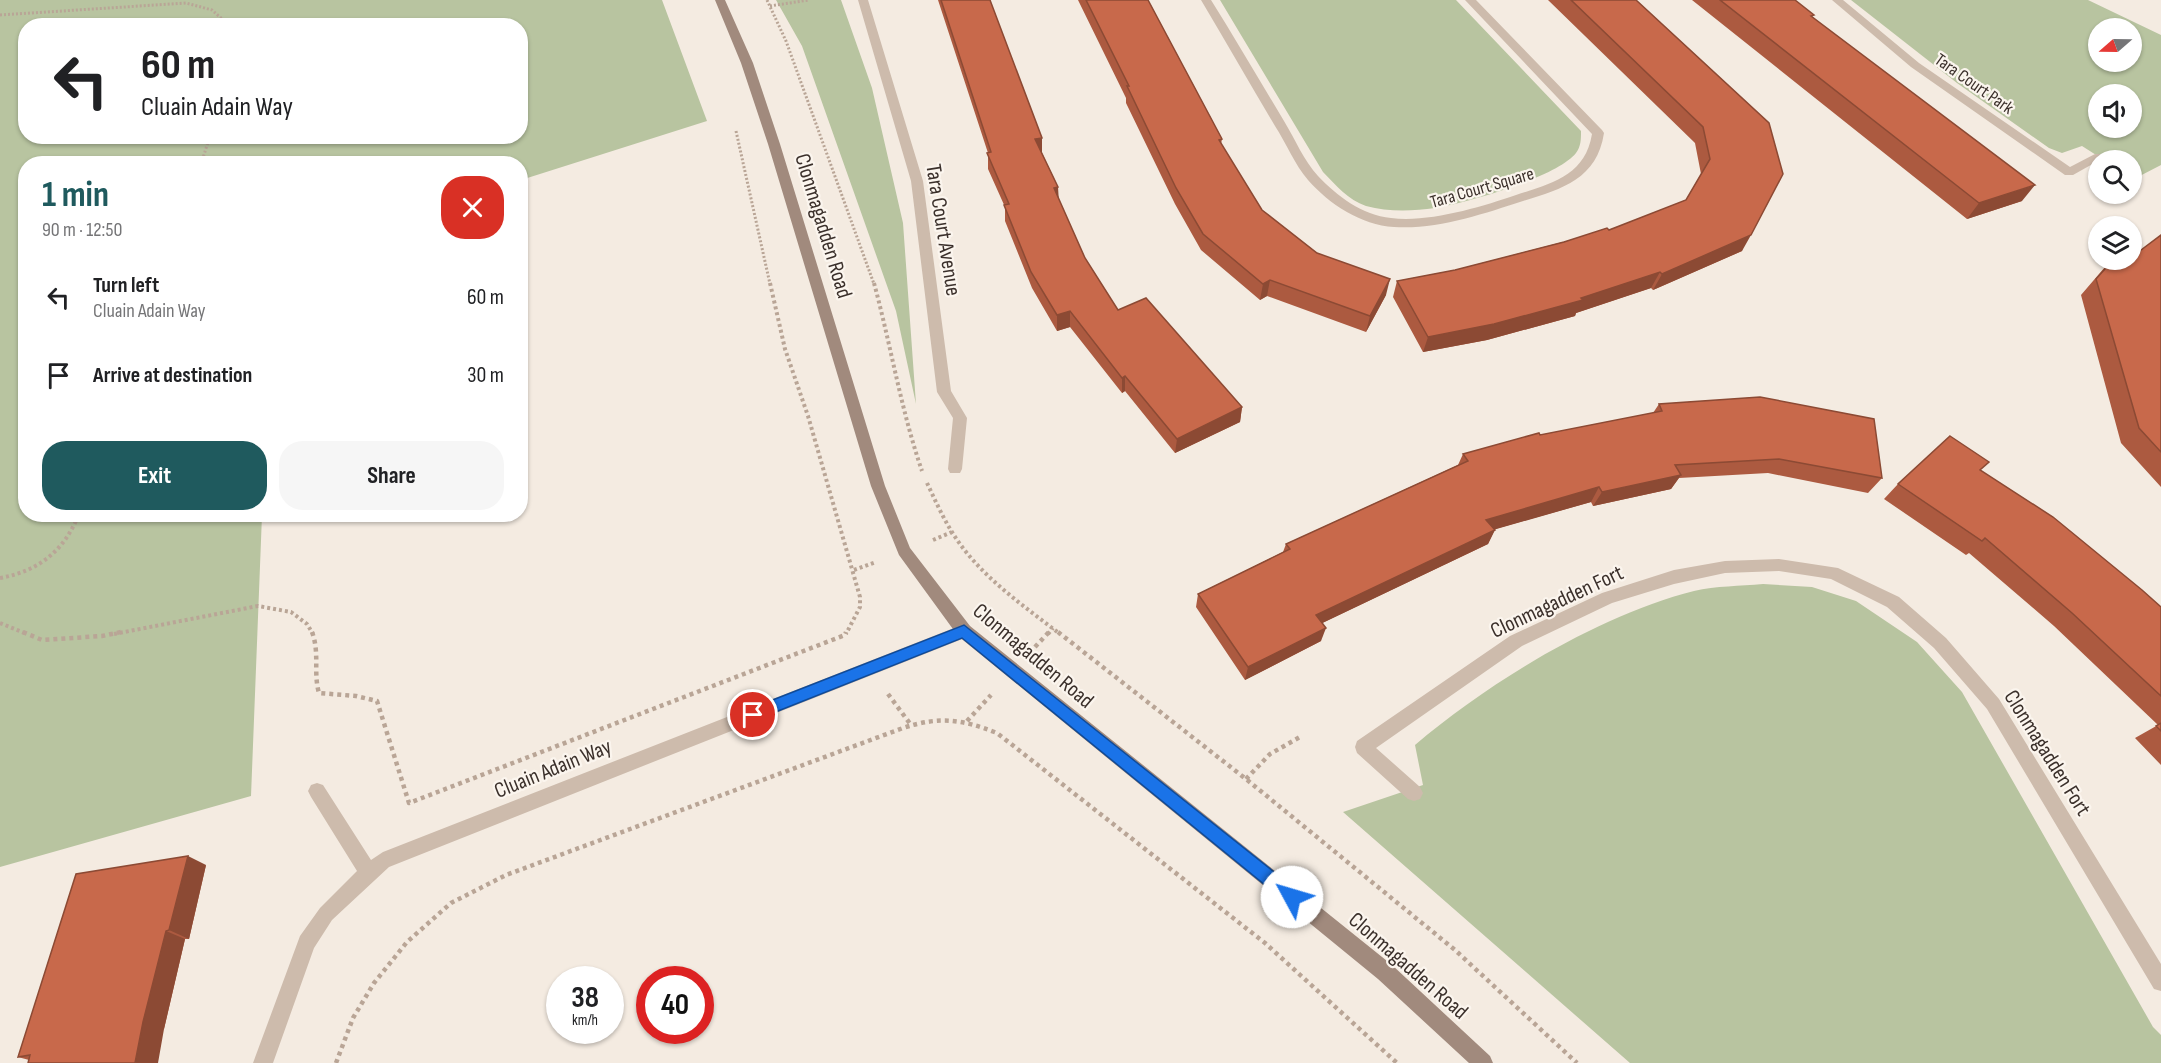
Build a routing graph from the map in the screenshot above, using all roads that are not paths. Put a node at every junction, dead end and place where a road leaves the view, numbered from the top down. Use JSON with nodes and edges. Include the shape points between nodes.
{"nodes":[{"id":1,"x":721,"y":0,"type":"edge"},
{"id":2,"x":863,"y":0,"type":"edge"},
{"id":3,"x":1206,"y":0,"type":"edge"},
{"id":4,"x":1470,"y":0,"type":"edge"},
{"id":5,"x":1837,"y":0,"type":"edge"},
{"id":6,"x":2088,"y":162,"type":"edge"},
{"id":7,"x":955,"y":469,"type":"dead end"},
{"id":8,"x":964,"y":631,"type":"junction"},
{"id":9,"x":317,"y":791,"type":"dead end"},
{"id":10,"x":1414,"y":793,"type":"dead end"},
{"id":11,"x":368,"y":872,"type":"junction"},
{"id":12,"x":2161,"y":982,"type":"edge"},
{"id":13,"x":263,"y":1063,"type":"edge"},
{"id":14,"x":1483,"y":1063,"type":"edge"}],
"edges":[{"from":1,"to":8,"type":"street","name":"Clonmagadden Road","via":[[774,144],[878,486],[904,551]]},
{"from":2,"to":7,"type":"street","name":"Tara Court Avenue","via":[[917,181],[944,392],[960,418]]},
{"from":3,"to":4,"type":"street","name":"Tara Court Square","via":[[1311,176],[1332,197],[1357,213],[1393,223],[1427,222],[1561,184],[1583,169],[1596,150],[1598,133]]},
{"from":5,"to":6,"type":"street","name":"Tara Court Park","via":[[1915,65],[2069,172]]},
{"from":8,"to":11,"type":"street","name":"Cluain Adain Way","via":[[409,850]]},
{"from":8,"to":14,"type":"street","name":"Clonmagadden Road","via":[[1385,972]]},
{"from":9,"to":11,"type":"street"},
{"from":10,"to":12,"type":"street","name":"Clonmagadden Fort","via":[[1363,747],[1516,641],[1608,598],[1674,577],[1725,567],[1779,565],[1833,573],[1893,602],[1940,643],[1993,704]]},
{"from":11,"to":13,"type":"street","name":"Cluain Adain Way","via":[[326,914],[307,944]]}]}
